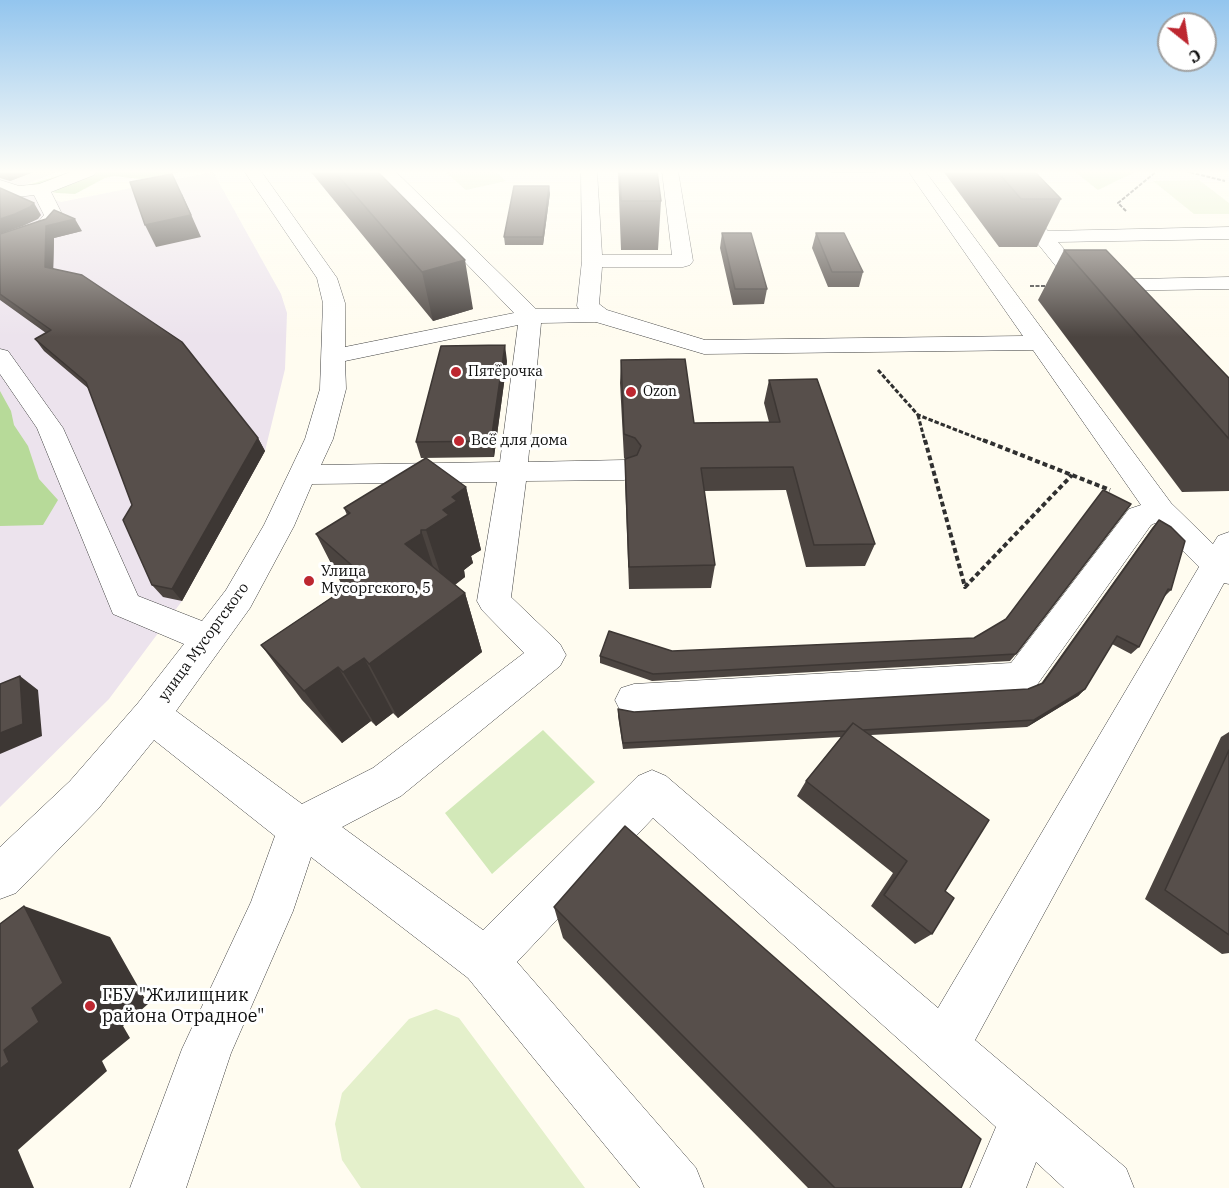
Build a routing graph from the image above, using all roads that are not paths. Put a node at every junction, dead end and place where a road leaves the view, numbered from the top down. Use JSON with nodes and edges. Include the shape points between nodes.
{"nodes":[{"id":1,"x":42,"y":226,"type":"edge"},
{"id":2,"x":291,"y":226,"type":"edge"},
{"id":3,"x":441,"y":226,"type":"edge"},
{"id":4,"x":591,"y":226,"type":"edge"},
{"id":5,"x":677,"y":226,"type":"edge"},
{"id":6,"x":956,"y":226,"type":"edge"},
{"id":7,"x":1034,"y":226,"type":"edge"},
{"id":8,"x":1229,"y":233,"type":"edge"},
{"id":9,"x":9,"y":237,"type":"edge"},
{"id":10,"x":1043,"y":237,"type":"junction"},
{"id":11,"x":592,"y":261,"type":"junction"},
{"id":12,"x":1229,"y":283,"type":"edge"},
{"id":13,"x":1084,"y":285,"type":"junction"},
{"id":14,"x":1099,"y":304,"type":"edge"},
{"id":15,"x":530,"y":315,"type":"junction"},
{"id":16,"x":599,"y":315,"type":"junction"},
{"id":17,"x":1040,"y":343,"type":"junction"},
{"id":18,"x":0,"y":356,"type":"edge"},
{"id":19,"x":334,"y":356,"type":"junction"},
{"id":20,"x":624,"y":470,"type":"edge"},
{"id":21,"x":513,"y":473,"type":"junction"},
{"id":22,"x":302,"y":475,"type":"junction"},
{"id":23,"x":1160,"y":510,"type":"junction"},
{"id":24,"x":1225,"y":560,"type":"edge"},
{"id":25,"x":208,"y":639,"type":"junction"},
{"id":26,"x":634,"y":700,"type":"dead end"},
{"id":27,"x":151,"y":715,"type":"junction"},
{"id":28,"x":298,"y":828,"type":"junction"},
{"id":29,"x":0,"y":877,"type":"edge"},
{"id":30,"x":485,"y":962,"type":"junction"},
{"id":31,"x":944,"y":1046,"type":"junction"},
{"id":32,"x":1027,"y":1118,"type":"junction"},
{"id":33,"x":158,"y":1188,"type":"edge"},
{"id":34,"x":676,"y":1188,"type":"edge"},
{"id":35,"x":998,"y":1188,"type":"edge"},
{"id":36,"x":1106,"y":1188,"type":"edge"}],
"edges":[{"from":1,"to":9,"type":"street"},
{"from":2,"to":19,"type":"street","name":"улица Мусоргского","via":[[327,278],[334,303]]},
{"from":3,"to":15,"type":"street"},
{"from":4,"to":11,"type":"street"},
{"from":5,"to":11,"type":"street","via":[[682,261]]},
{"from":6,"to":17,"type":"street"},
{"from":7,"to":10,"type":"street"},
{"from":8,"to":10,"type":"street"},
{"from":10,"to":13,"type":"street"},
{"from":11,"to":16,"type":"street","via":[[588,306]]},
{"from":12,"to":13,"type":"street"},
{"from":13,"to":14,"type":"street"},
{"from":15,"to":16,"type":"street"},
{"from":15,"to":19,"type":"street"},
{"from":15,"to":21,"type":"street"},
{"from":16,"to":17,"type":"street","via":[[704,347]]},
{"from":17,"to":23,"type":"street"},
{"from":18,"to":25,"type":"street","via":[[50,428],[125,605]]},
{"from":19,"to":22,"type":"street","name":"улица Мусоргского","via":[[333,389],[319,439]]},
{"from":20,"to":21,"type":"street"},
{"from":21,"to":22,"type":"street"},
{"from":21,"to":28,"type":"street","via":[[494,601],[548,655],[387,782]]},
{"from":22,"to":25,"type":"street","name":"улица Мусоргского","via":[[238,599]]},
{"from":23,"to":24,"type":"street","via":[[1201,552]]},
{"from":23,"to":26,"type":"street","via":[[1140,517],[1021,678]]},
{"from":24,"to":31,"type":"street"},
{"from":25,"to":27,"type":"street","name":"улица Мусоргского"},
{"from":27,"to":28,"type":"street"},
{"from":27,"to":29,"type":"street","name":"улица Мусоргского","via":[[84,795]]},
{"from":28,"to":30,"type":"street","via":[[334,846]]},
{"from":28,"to":33,"type":"street","via":[[270,911],[207,1049]]},
{"from":30,"to":31,"type":"street","via":[[652,790]]},
{"from":30,"to":34,"type":"street"},
{"from":31,"to":32,"type":"street"},
{"from":32,"to":35,"type":"street"},
{"from":32,"to":36,"type":"street"}]}
